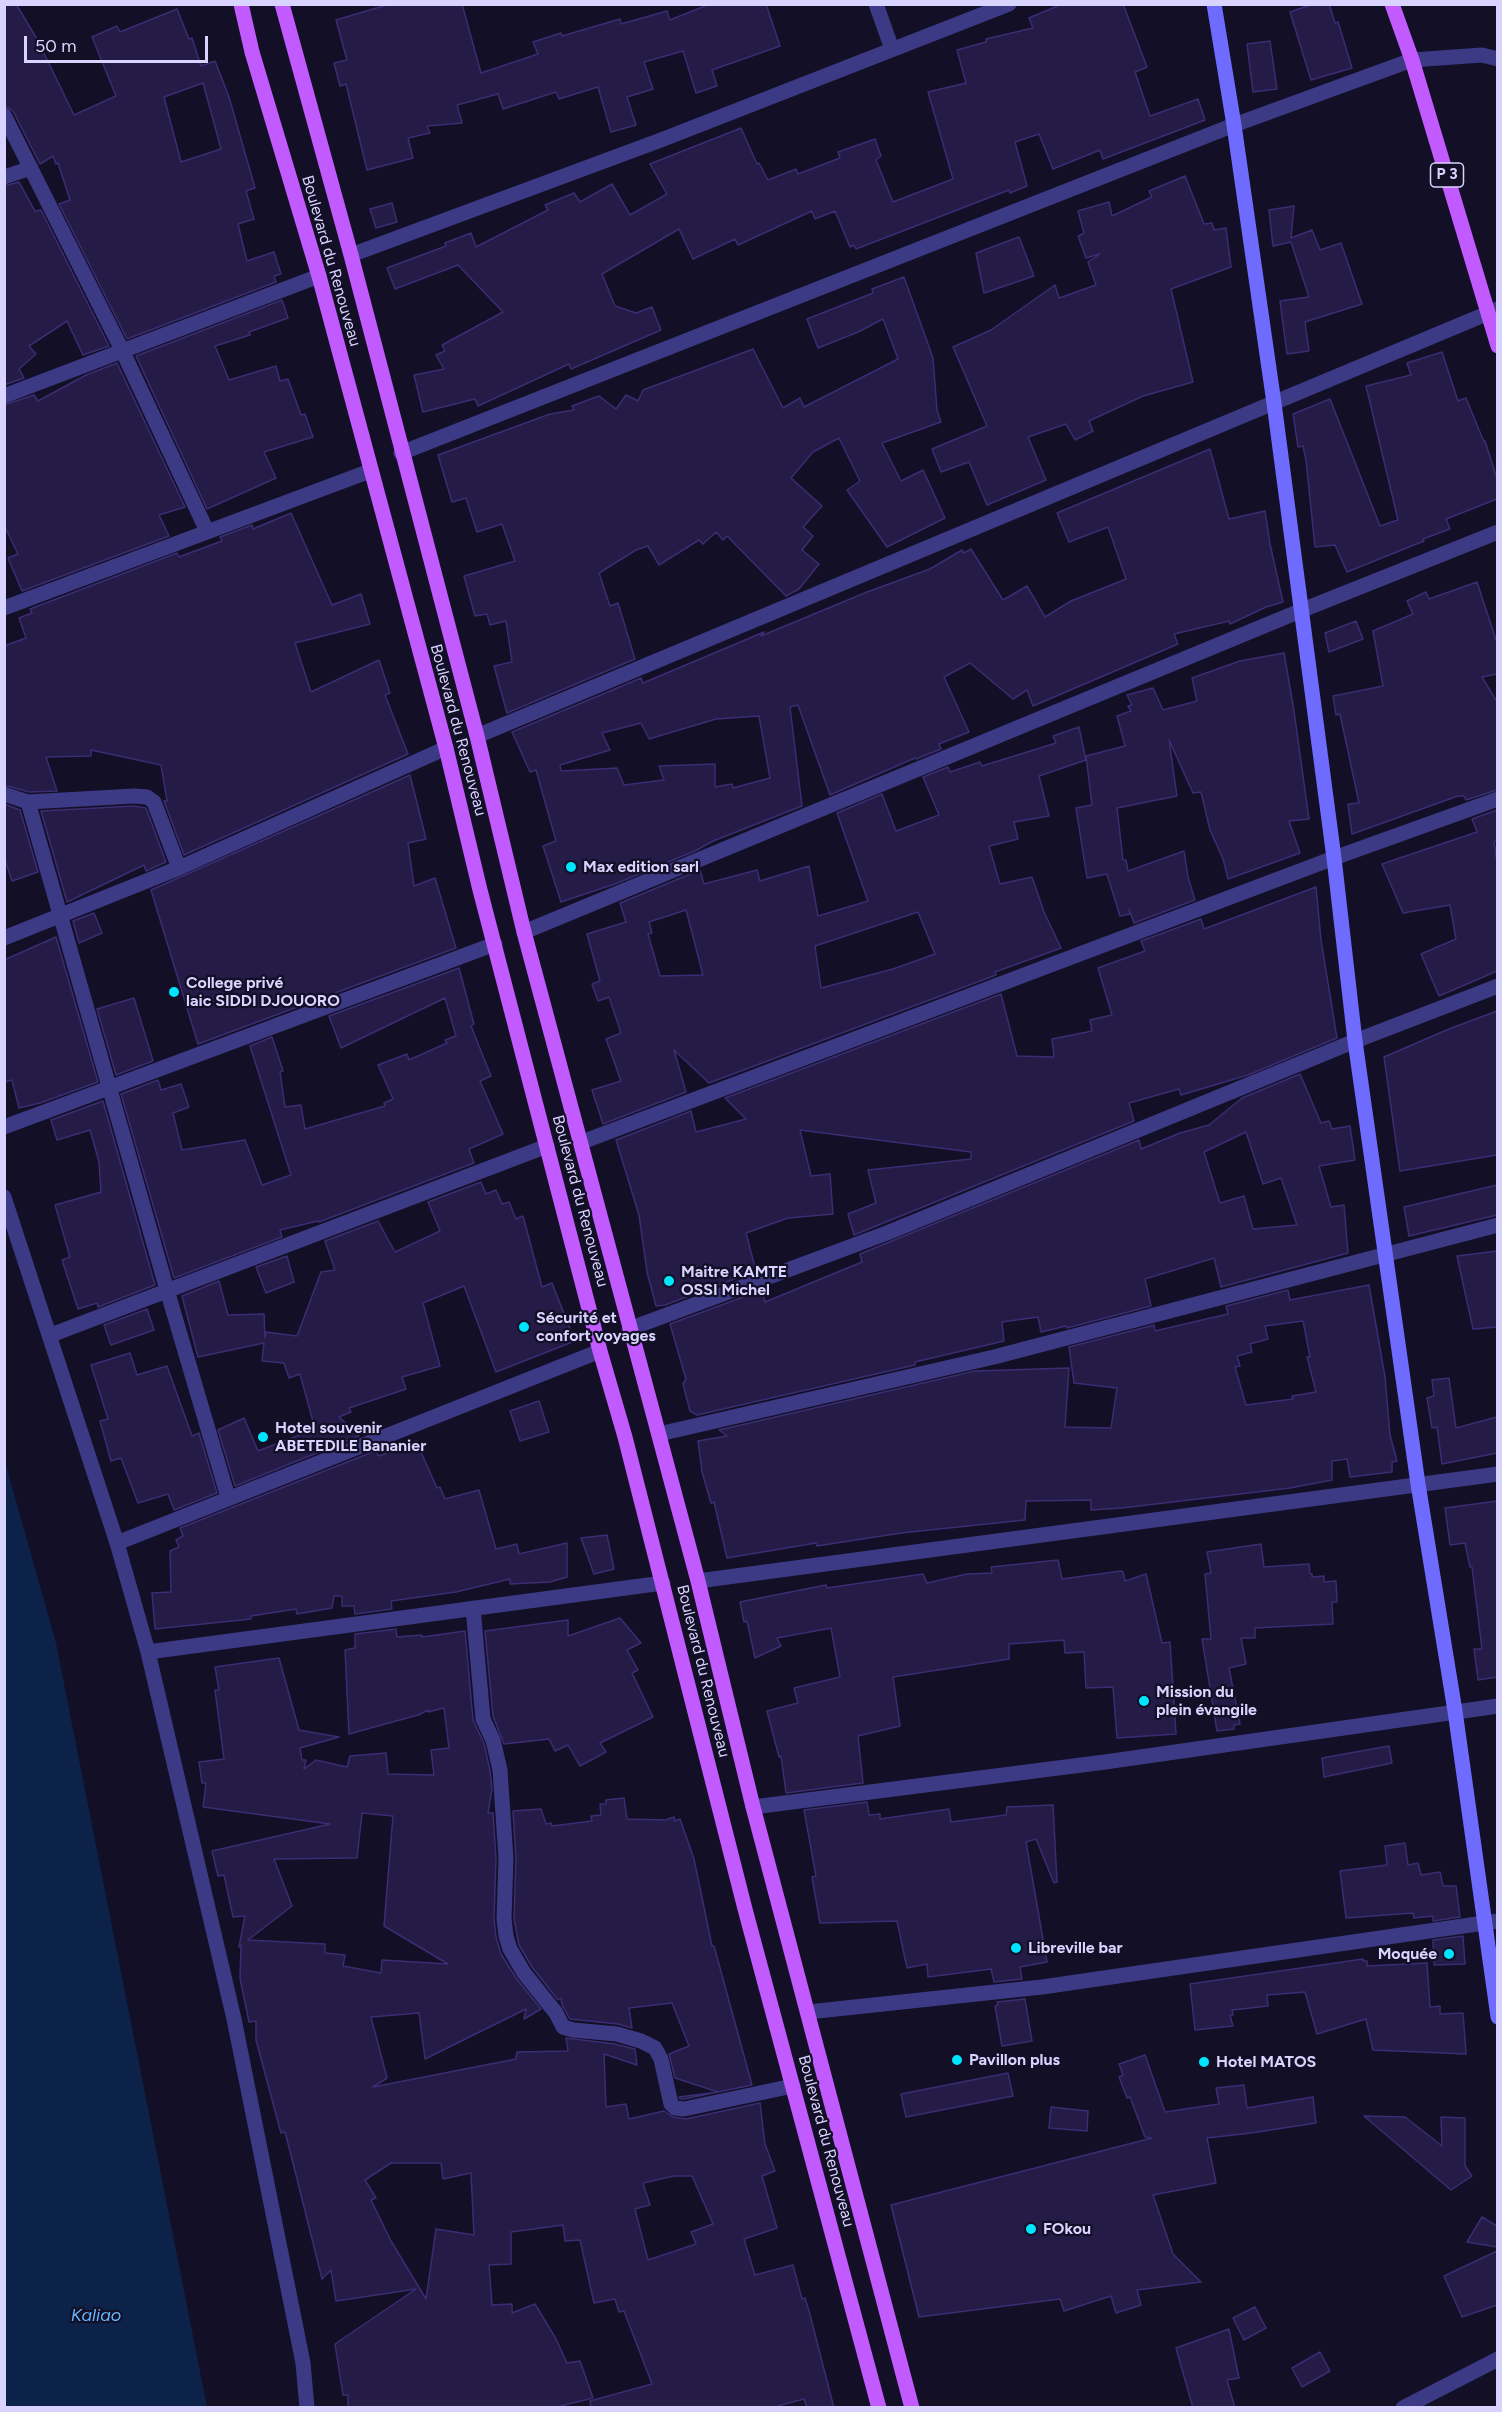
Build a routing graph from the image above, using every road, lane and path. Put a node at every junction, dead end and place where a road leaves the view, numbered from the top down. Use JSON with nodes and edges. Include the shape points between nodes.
{"nodes":[{"id":1,"x":240,"y":4,"type":"edge"},
{"id":2,"x":282,"y":4,"type":"edge"},
{"id":3,"x":876,"y":4,"type":"edge"},
{"id":4,"x":1009,"y":4,"type":"edge"},
{"id":5,"x":1214,"y":4,"type":"edge"},
{"id":6,"x":1392,"y":4,"type":"edge"},
{"id":7,"x":892,"y":50,"type":"junction"},
{"id":8,"x":1497,"y":59,"type":"edge"},
{"id":9,"x":1412,"y":60,"type":"junction"},
{"id":10,"x":4,"y":115,"type":"edge"},
{"id":11,"x":1234,"y":125,"type":"junction"},
{"id":12,"x":31,"y":168,"type":"junction"},
{"id":13,"x":4,"y":177,"type":"edge"},
{"id":14,"x":351,"y":255,"type":"junction"},
{"id":15,"x":319,"y":276,"type":"junction"},
{"id":16,"x":1493,"y":311,"type":"edge"},
{"id":17,"x":1497,"y":346,"type":"edge"},
{"id":18,"x":123,"y":350,"type":"junction"},
{"id":19,"x":4,"y":396,"type":"edge"},
{"id":20,"x":1274,"y":403,"type":"junction"},
{"id":21,"x":401,"y":453,"type":"junction"},
{"id":22,"x":370,"y":471,"type":"junction"},
{"id":23,"x":207,"y":531,"type":"junction"},
{"id":24,"x":1497,"y":532,"type":"edge"},
{"id":25,"x":4,"y":608,"type":"edge"},
{"id":26,"x":1300,"y":611,"type":"junction"},
{"id":27,"x":477,"y":736,"type":"junction"},
{"id":28,"x":446,"y":748,"type":"junction"},
{"id":29,"x":4,"y":794,"type":"edge"},
{"id":30,"x":1497,"y":799,"type":"edge"},
{"id":31,"x":28,"y":802,"type":"junction"},
{"id":32,"x":1334,"y":858,"type":"junction"},
{"id":33,"x":179,"y":868,"type":"junction"},
{"id":34,"x":61,"y":914,"type":"junction"},
{"id":35,"x":524,"y":932,"type":"junction"},
{"id":36,"x":4,"y":939,"type":"edge"},
{"id":37,"x":495,"y":945,"type":"junction"},
{"id":38,"x":1497,"y":986,"type":"edge"},
{"id":39,"x":1355,"y":1041,"type":"junction"},
{"id":40,"x":109,"y":1088,"type":"junction"},
{"id":41,"x":4,"y":1127,"type":"edge"},
{"id":42,"x":582,"y":1142,"type":"junction"},
{"id":43,"x":548,"y":1146,"type":"junction"},
{"id":44,"x":4,"y":1197,"type":"edge"},
{"id":45,"x":1497,"y":1226,"type":"edge"},
{"id":46,"x":1386,"y":1253,"type":"junction"},
{"id":47,"x":167,"y":1290,"type":"junction"},
{"id":48,"x":629,"y":1329,"type":"junction"},
{"id":49,"x":51,"y":1335,"type":"junction"},
{"id":50,"x":600,"y":1350,"type":"junction"},
{"id":51,"x":659,"y":1434,"type":"junction"},
{"id":52,"x":1497,"y":1474,"type":"edge"},
{"id":53,"x":1418,"y":1484,"type":"junction"},
{"id":54,"x":228,"y":1497,"type":"junction"},
{"id":55,"x":117,"y":1543,"type":"junction"},
{"id":56,"x":698,"y":1581,"type":"junction"},
{"id":57,"x":663,"y":1583,"type":"junction"},
{"id":58,"x":473,"y":1608,"type":"junction"},
{"id":59,"x":148,"y":1652,"type":"junction"},
{"id":60,"x":1497,"y":1706,"type":"edge"},
{"id":61,"x":1455,"y":1711,"type":"junction"},
{"id":62,"x":753,"y":1807,"type":"junction"},
{"id":63,"x":1491,"y":1922,"type":"edge"},
{"id":64,"x":808,"y":2012,"type":"junction"},
{"id":65,"x":1497,"y":2017,"type":"edge"},
{"id":66,"x":793,"y":2086,"type":"junction"},
{"id":67,"x":1497,"y":2359,"type":"edge"},
{"id":68,"x":307,"y":2408,"type":"edge"},
{"id":69,"x":879,"y":2408,"type":"edge"},
{"id":70,"x":912,"y":2408,"type":"edge"},
{"id":71,"x":1404,"y":2408,"type":"edge"}],
"edges":[{"from":1,"to":15,"type":"main road","name":"Boulevard du Renouveau"},
{"from":2,"to":14,"type":"main road","name":"Boulevard du Renouveau"},
{"from":3,"to":7,"type":"street"},
{"from":4,"to":7,"type":"street"},
{"from":5,"to":11,"type":"main road"},
{"from":6,"to":9,"type":"main road","number":"P 3"},
{"from":7,"to":14,"type":"street"},
{"from":8,"to":9,"type":"street","via":[[1482,55]]},
{"from":9,"to":11,"type":"street"},
{"from":9,"to":16,"type":"main road","number":"P 3"},
{"from":10,"to":12,"type":"street"},
{"from":11,"to":20,"type":"main road"},
{"from":11,"to":21,"type":"street"},
{"from":12,"to":13,"type":"street"},
{"from":12,"to":18,"type":"street"},
{"from":14,"to":21,"type":"main road","name":"Boulevard du Renouveau"},
{"from":15,"to":18,"type":"street"},
{"from":15,"to":22,"type":"main road","name":"Boulevard du Renouveau"},
{"from":16,"to":17,"type":"main road","number":"P 3"},
{"from":16,"to":20,"type":"street"},
{"from":18,"to":19,"type":"street"},
{"from":18,"to":23,"type":"street"},
{"from":20,"to":26,"type":"main road"},
{"from":20,"to":27,"type":"street"},
{"from":21,"to":27,"type":"main road","name":"Boulevard du Renouveau"},
{"from":22,"to":23,"type":"street"},
{"from":22,"to":28,"type":"main road","name":"Boulevard du Renouveau"},
{"from":23,"to":25,"type":"street"},
{"from":24,"to":26,"type":"street"},
{"from":26,"to":32,"type":"main road"},
{"from":26,"to":35,"type":"street"},
{"from":27,"to":35,"type":"main road","name":"Boulevard du Renouveau"},
{"from":28,"to":33,"type":"street"},
{"from":28,"to":37,"type":"main road","name":"Boulevard du Renouveau"},
{"from":29,"to":31,"type":"street"},
{"from":30,"to":32,"type":"street"},
{"from":31,"to":33,"type":"street","via":[[147,797],[154,802]]},
{"from":31,"to":34,"type":"street"},
{"from":32,"to":39,"type":"main road"},
{"from":32,"to":42,"type":"street"},
{"from":33,"to":34,"type":"street"},
{"from":34,"to":36,"type":"street"},
{"from":34,"to":40,"type":"street"},
{"from":35,"to":42,"type":"main road","name":"Boulevard du Renouveau"},
{"from":37,"to":40,"type":"street"},
{"from":37,"to":43,"type":"main road","name":"Boulevard du Renouveau"},
{"from":38,"to":39,"type":"street"},
{"from":39,"to":46,"type":"main road"},
{"from":39,"to":48,"type":"street","via":[[887,1233]]},
{"from":40,"to":41,"type":"street"},
{"from":40,"to":47,"type":"street"},
{"from":42,"to":48,"type":"main road","name":"Boulevard du Renouveau"},
{"from":43,"to":47,"type":"street"},
{"from":43,"to":50,"type":"main road","name":"Boulevard du Renouveau"},
{"from":44,"to":49,"type":"street"},
{"from":45,"to":46,"type":"street"},
{"from":46,"to":51,"type":"street","via":[[994,1357]]},
{"from":46,"to":53,"type":"main road"},
{"from":47,"to":49,"type":"street"},
{"from":47,"to":54,"type":"street"},
{"from":48,"to":51,"type":"main road","name":"Boulevard du Renouveau"},
{"from":49,"to":55,"type":"street"},
{"from":50,"to":54,"type":"street"},
{"from":50,"to":57,"type":"main road","name":"Boulevard du Renouveau"},
{"from":51,"to":56,"type":"main road","name":"Boulevard du Renouveau"},
{"from":52,"to":53,"type":"street"},
{"from":53,"to":56,"type":"street"},
{"from":53,"to":61,"type":"main road"},
{"from":54,"to":55,"type":"street"},
{"from":55,"to":59,"type":"street"},
{"from":56,"to":62,"type":"main road","name":"Boulevard du Renouveau"},
{"from":57,"to":58,"type":"street"},
{"from":57,"to":66,"type":"main road","name":"Boulevard du Renouveau"},
{"from":58,"to":59,"type":"street"},
{"from":58,"to":66,"type":"street","via":[[483,1719],[500,1770],[506,1936],[524,1973],[563,2027],[617,2034],[655,2048],[675,2108]]},
{"from":59,"to":68,"type":"street","via":[[234,2019],[303,2363]]},
{"from":60,"to":61,"type":"street"},
{"from":61,"to":62,"type":"street","via":[[1105,1762]]},
{"from":61,"to":63,"type":"main road"},
{"from":62,"to":64,"type":"main road","name":"Boulevard du Renouveau"},
{"from":63,"to":64,"type":"street","via":[[1042,1987]]},
{"from":63,"to":65,"type":"main road"},
{"from":64,"to":70,"type":"main road","name":"Boulevard du Renouveau"},
{"from":66,"to":69,"type":"main road","name":"Boulevard du Renouveau"},
{"from":67,"to":71,"type":"street"}]}
